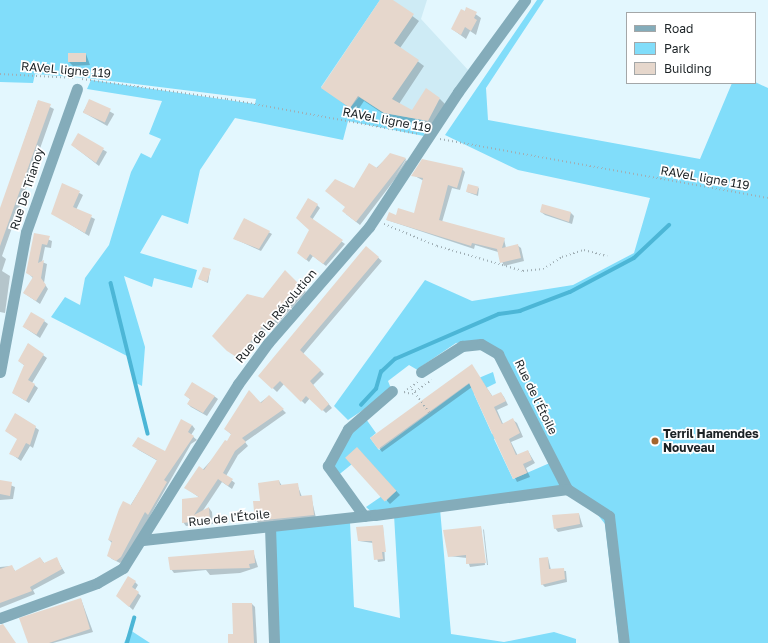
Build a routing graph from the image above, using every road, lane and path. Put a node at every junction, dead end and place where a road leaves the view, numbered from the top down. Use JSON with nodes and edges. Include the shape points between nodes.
{"nodes":[{"id":1,"x":525,"y":0,"type":"edge"},
{"id":2,"x":0,"y":74,"type":"edge"},
{"id":3,"x":77,"y":89,"type":"dead end"},
{"id":4,"x":428,"y":136,"type":"junction"},
{"id":5,"x":768,"y":198,"type":"edge"},
{"id":6,"x":374,"y":220,"type":"junction"},
{"id":7,"x":607,"y":256,"type":"dead end"},
{"id":8,"x":0,"y":372,"type":"edge"},
{"id":9,"x":421,"y":372,"type":"joint"},
{"id":10,"x":437,"y":375,"type":"dead end"},
{"id":11,"x":412,"y":389,"type":"junction"},
{"id":12,"x":392,"y":391,"type":"joint"},
{"id":13,"x":404,"y":392,"type":"junction"},
{"id":14,"x":414,"y":392,"type":"junction"},
{"id":15,"x":429,"y":412,"type":"dead end"},
{"id":16,"x":567,"y":489,"type":"junction"},
{"id":17,"x":364,"y":516,"type":"junction"},
{"id":18,"x":270,"y":528,"type":"junction"},
{"id":19,"x":143,"y":540,"type":"junction"},
{"id":20,"x":0,"y":618,"type":"edge"},
{"id":21,"x":274,"y":643,"type":"edge"},
{"id":22,"x":624,"y":643,"type":"edge"}],
"edges":[{"from":1,"to":4,"type":"street","name":"Rue de la Révolution"},
{"from":2,"to":4,"type":"path","name":"RAVeL ligne 119","via":[[91,80],[227,99]]},
{"from":3,"to":8,"type":"street","name":"Rue De Trianoy","via":[[26,232]]},
{"from":4,"to":5,"type":"path","name":"RAVeL ligne 119"},
{"from":4,"to":6,"type":"street","name":"Rue de la Révolution"},
{"from":6,"to":7,"type":"path","via":[[438,246],[523,271],[544,269],[562,257],[584,250]]},
{"from":6,"to":19,"type":"street","name":"Rue de la Révolution","via":[[247,372],[173,486]]},
{"from":9,"to":11,"type":"path"},
{"from":9,"to":16,"type":"street","name":"Rue de l'Étoile","via":[[462,346],[481,344],[498,354]]},
{"from":10,"to":14,"type":"path"},
{"from":11,"to":13,"type":"path"},
{"from":11,"to":14,"type":"path"},
{"from":12,"to":13,"type":"path"},
{"from":12,"to":17,"type":"street","via":[[348,429],[328,466]]},
{"from":13,"to":14,"type":"path"},
{"from":14,"to":15,"type":"path"},
{"from":16,"to":17,"type":"street","name":"Rue de l'Étoile"},
{"from":16,"to":22,"type":"street","via":[[609,516]]},
{"from":17,"to":18,"type":"street","name":"Rue de l'Étoile"},
{"from":18,"to":19,"type":"street","name":"Rue de l'Étoile"},
{"from":18,"to":21,"type":"street"},
{"from":19,"to":20,"type":"street","name":"Rue de la Révolution","via":[[123,568],[111,577]]}]}
